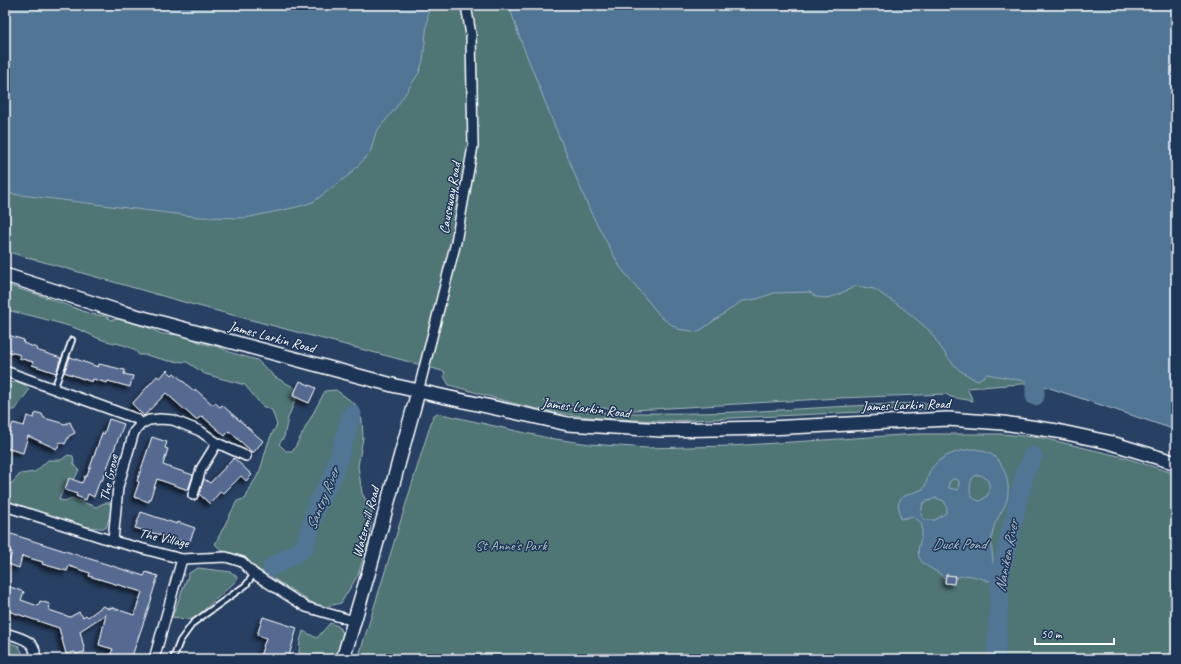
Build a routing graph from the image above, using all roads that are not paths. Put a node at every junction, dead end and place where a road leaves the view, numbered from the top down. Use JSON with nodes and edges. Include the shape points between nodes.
{"nodes":[{"id":1,"x":466,"y":5,"type":"edge"},
{"id":2,"x":5,"y":275,"type":"edge"},
{"id":3,"x":72,"y":340,"type":"dead end"},
{"id":4,"x":5,"y":371,"type":"edge"},
{"id":5,"x":54,"y":390,"type":"junction"},
{"id":6,"x":418,"y":392,"type":"junction"},
{"id":7,"x":141,"y":424,"type":"junction"},
{"id":8,"x":217,"y":443,"type":"junction"},
{"id":9,"x":246,"y":456,"type":"dead end"},
{"id":10,"x":1176,"y":463,"type":"edge"},
{"id":11,"x":193,"y":495,"type":"dead end"},
{"id":12,"x":5,"y":506,"type":"edge"},
{"id":13,"x":113,"y":541,"type":"junction"},
{"id":14,"x":182,"y":560,"type":"junction"},
{"id":15,"x":254,"y":574,"type":"junction"},
{"id":16,"x":354,"y":621,"type":"junction"},
{"id":17,"x":5,"y":633,"type":"edge"},
{"id":18,"x":34,"y":659,"type":"edge"},
{"id":19,"x":154,"y":659,"type":"edge"},
{"id":20,"x":173,"y":659,"type":"edge"},
{"id":21,"x":343,"y":659,"type":"edge"}],
"edges":[{"from":1,"to":6,"type":"street","name":"Causeway Road","via":[[470,35],[473,146],[456,242]]},
{"from":2,"to":6,"type":"main road","name":"James Larkin Road","via":[[121,312]]},
{"from":3,"to":5,"type":"lane"},
{"from":4,"to":5,"type":"street"},
{"from":5,"to":7,"type":"street","via":[[137,419]]},
{"from":6,"to":10,"type":"main road","name":"James Larkin Road","via":[[544,420],[629,430],[762,428],[948,419],[1003,423],[1108,442]]},
{"from":6,"to":16,"type":"main road","name":"Watermill Road"},
{"from":7,"to":8,"type":"street","via":[[149,420],[172,420],[200,432]]},
{"from":7,"to":13,"type":"street","name":"The Grove","via":[[134,432],[118,487]]},
{"from":8,"to":9,"type":"street"},
{"from":8,"to":11,"type":"street","via":[[202,470]]},
{"from":12,"to":13,"type":"street","name":"The Village"},
{"from":13,"to":14,"type":"street","name":"The Village"},
{"from":14,"to":15,"type":"street","name":"The Village","via":[[226,557],[242,562]]},
{"from":14,"to":19,"type":"street"},
{"from":15,"to":16,"type":"street","name":"The Village","via":[[306,607]]},
{"from":15,"to":20,"type":"lane","via":[[246,585],[193,623],[180,641]]},
{"from":16,"to":21,"type":"main road","name":"Watermill Road"},
{"from":17,"to":18,"type":"street","via":[[32,644],[35,649]]}]}
